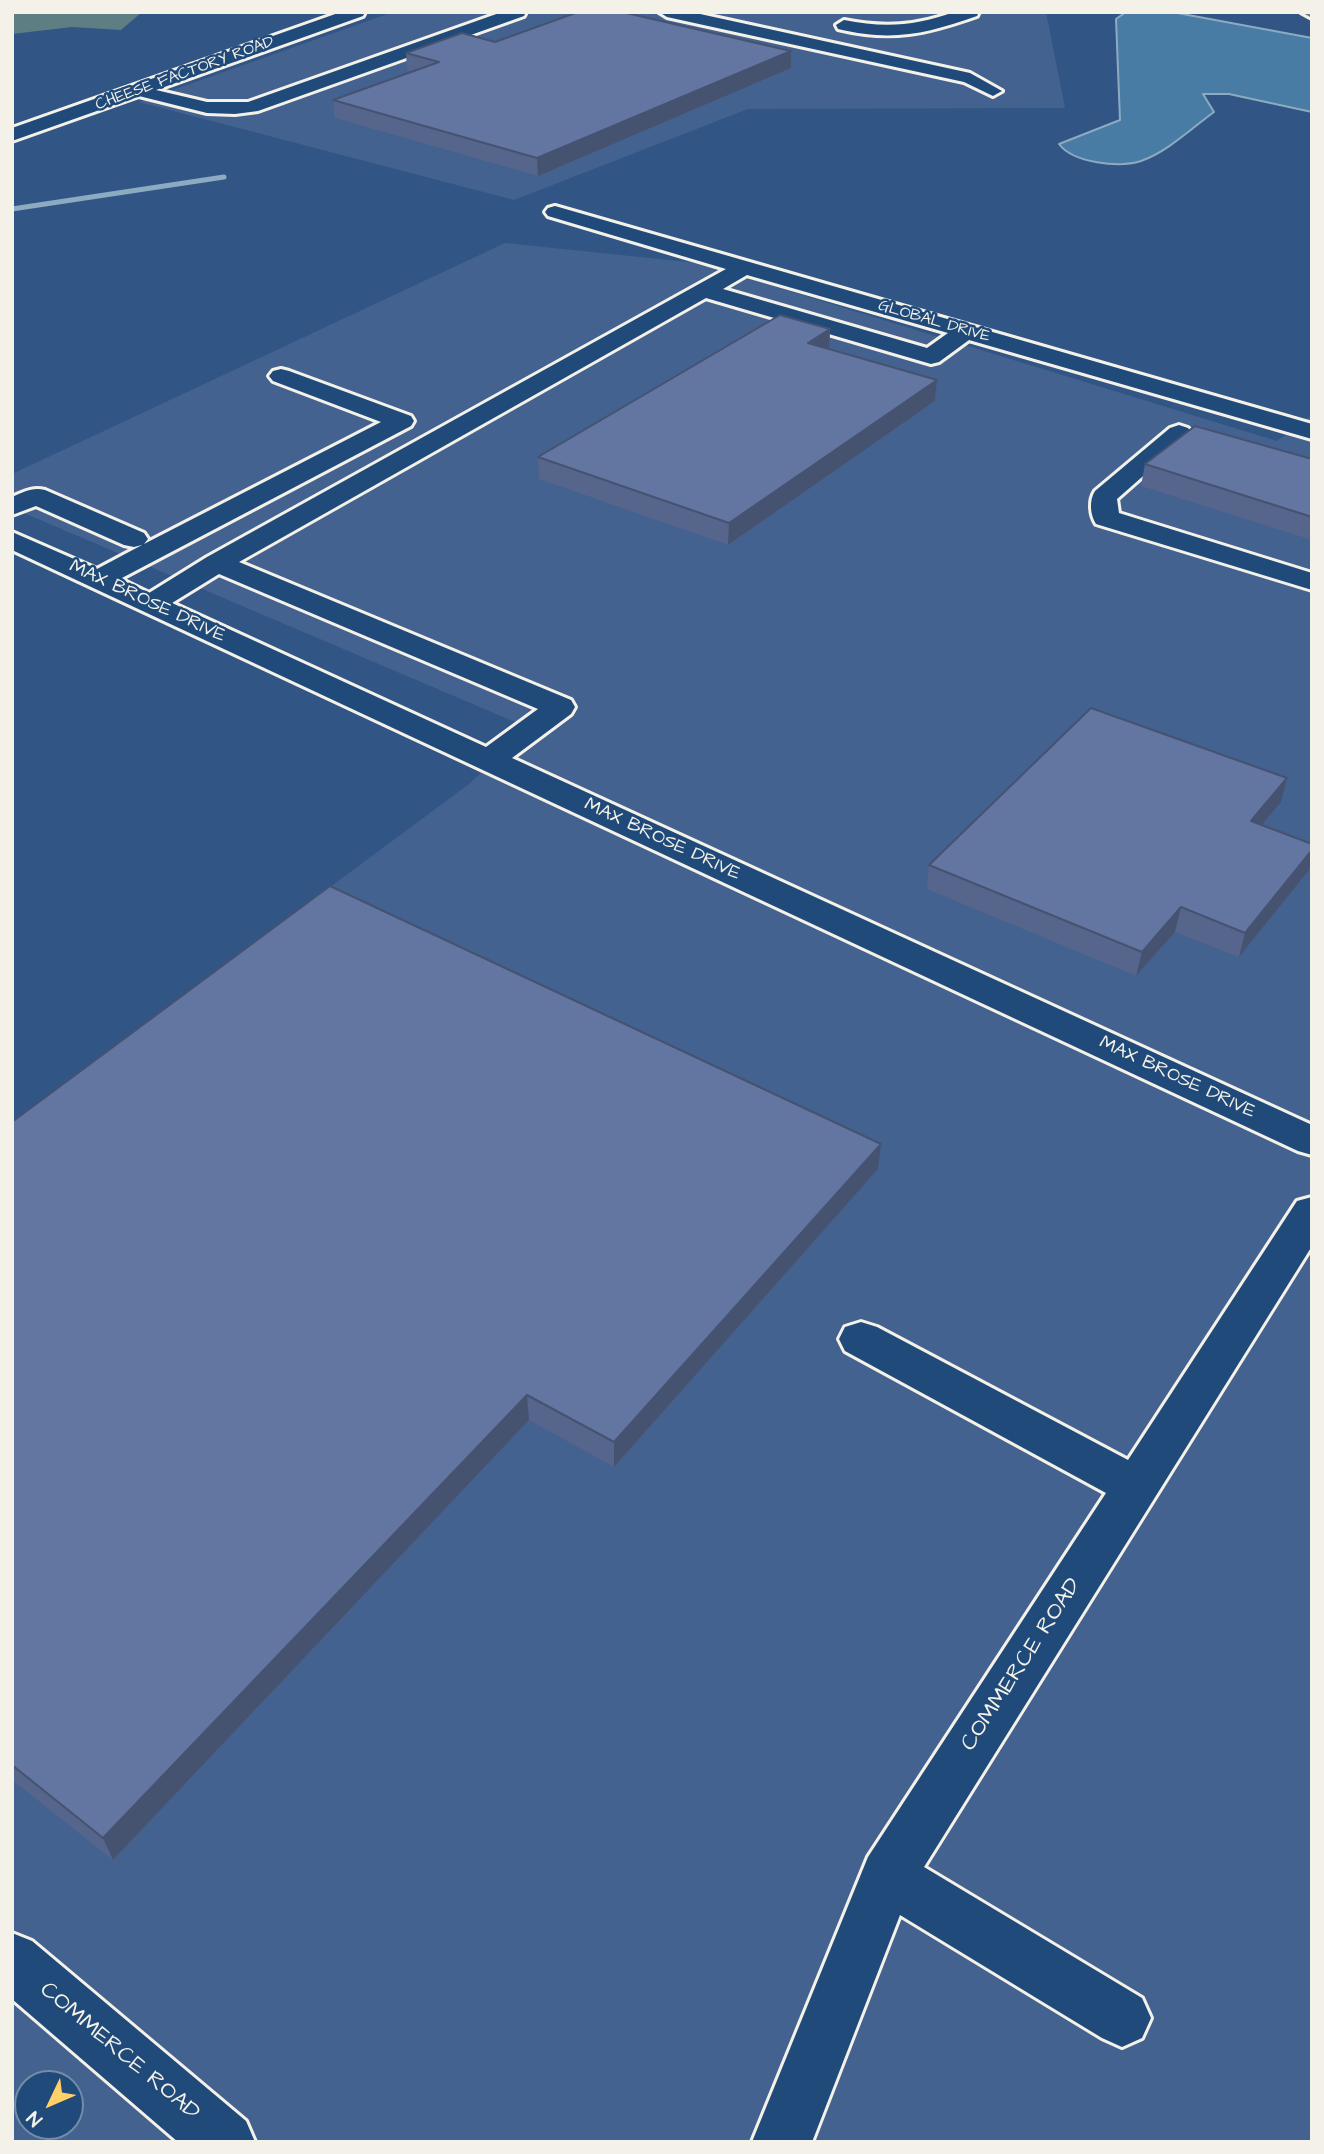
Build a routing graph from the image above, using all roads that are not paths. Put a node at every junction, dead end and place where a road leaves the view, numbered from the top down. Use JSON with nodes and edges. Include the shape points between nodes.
{"nodes":[{"id":1,"x":357,"y":12,"type":"edge"},
{"id":2,"x":518,"y":12,"type":"edge"},
{"id":3,"x":667,"y":12,"type":"edge"},
{"id":4,"x":971,"y":12,"type":"edge"},
{"id":5,"x":827,"y":21,"type":"dead end"},
{"id":6,"x":243,"y":89,"type":"dead end"},
{"id":7,"x":138,"y":90,"type":"junction"},
{"id":8,"x":993,"y":91,"type":"dead end"},
{"id":9,"x":276,"y":99,"type":"junction"},
{"id":10,"x":12,"y":135,"type":"edge"},
{"id":11,"x":555,"y":212,"type":"dead end"},
{"id":12,"x":745,"y":267,"type":"junction"},
{"id":13,"x":703,"y":290,"type":"junction"},
{"id":14,"x":966,"y":331,"type":"junction"},
{"id":15,"x":281,"y":376,"type":"dead end"},
{"id":16,"x":1213,"y":403,"type":"junction"},
{"id":17,"x":1312,"y":432,"type":"edge"},
{"id":18,"x":1179,"y":433,"type":"junction"},
{"id":19,"x":1205,"y":441,"type":"edge"},
{"id":20,"x":12,"y":507,"type":"edge"},
{"id":21,"x":134,"y":539,"type":"dead end"},
{"id":22,"x":12,"y":540,"type":"edge"},
{"id":23,"x":217,"y":563,"type":"junction"},
{"id":24,"x":97,"y":579,"type":"junction"},
{"id":25,"x":1312,"y":582,"type":"edge"},
{"id":26,"x":151,"y":604,"type":"junction"},
{"id":27,"x":489,"y":760,"type":"junction"},
{"id":28,"x":1312,"y":1140,"type":"edge"},
{"id":29,"x":1312,"y":1212,"type":"edge"},
{"id":30,"x":861,"y":1339,"type":"dead end"},
{"id":31,"x":1136,"y":1487,"type":"junction"},
{"id":32,"x":887,"y":1876,"type":"junction"},
{"id":33,"x":12,"y":1962,"type":"edge"},
{"id":34,"x":1122,"y":2018,"type":"dead end"},
{"id":35,"x":225,"y":2142,"type":"edge"},
{"id":36,"x":782,"y":2142,"type":"edge"}],
"edges":[{"from":1,"to":7,"type":"street","name":"CHEESE FACTORY ROAD"},
{"from":2,"to":9,"type":"street"},
{"from":3,"to":8,"type":"street","via":[[970,78]]},
{"from":4,"to":5,"type":"street","via":[[907,33]]},
{"from":6,"to":9,"type":"street"},
{"from":7,"to":9,"type":"street","via":[[201,109],[225,111]]},
{"from":7,"to":10,"type":"street","name":"CHEESE FACTORY ROAD"},
{"from":11,"to":12,"type":"street","name":"GLOBAL DRIVE"},
{"from":12,"to":13,"type":"street"},
{"from":12,"to":14,"type":"street","name":"GLOBAL DRIVE"},
{"from":13,"to":14,"type":"street","via":[[931,357]]},
{"from":13,"to":23,"type":"street"},
{"from":14,"to":16,"type":"street","name":"GLOBAL DRIVE"},
{"from":15,"to":24,"type":"street","via":[[402,421]]},
{"from":16,"to":17,"type":"street","name":"GLOBAL DRIVE"},
{"from":16,"to":18,"type":"street"},
{"from":18,"to":19,"type":"street"},
{"from":18,"to":25,"type":"street","via":[[1104,497],[1106,518]]},
{"from":20,"to":21,"type":"street","via":[[36,496]]},
{"from":22,"to":24,"type":"street","name":"MAX BROSE DRIVE"},
{"from":23,"to":26,"type":"street"},
{"from":23,"to":27,"type":"street","via":[[560,707]]},
{"from":24,"to":26,"type":"street","name":"MAX BROSE DRIVE"},
{"from":26,"to":27,"type":"street","name":"MAX BROSE DRIVE"},
{"from":27,"to":28,"type":"street","name":"MAX BROSE DRIVE"},
{"from":29,"to":31,"type":"street","name":"COMMERCE ROAD"},
{"from":30,"to":31,"type":"street"},
{"from":31,"to":32,"type":"street","name":"COMMERCE ROAD"},
{"from":32,"to":34,"type":"street"},
{"from":32,"to":36,"type":"street","name":"COMMERCE ROAD"},
{"from":33,"to":35,"type":"street","name":"COMMERCE ROAD"}]}
